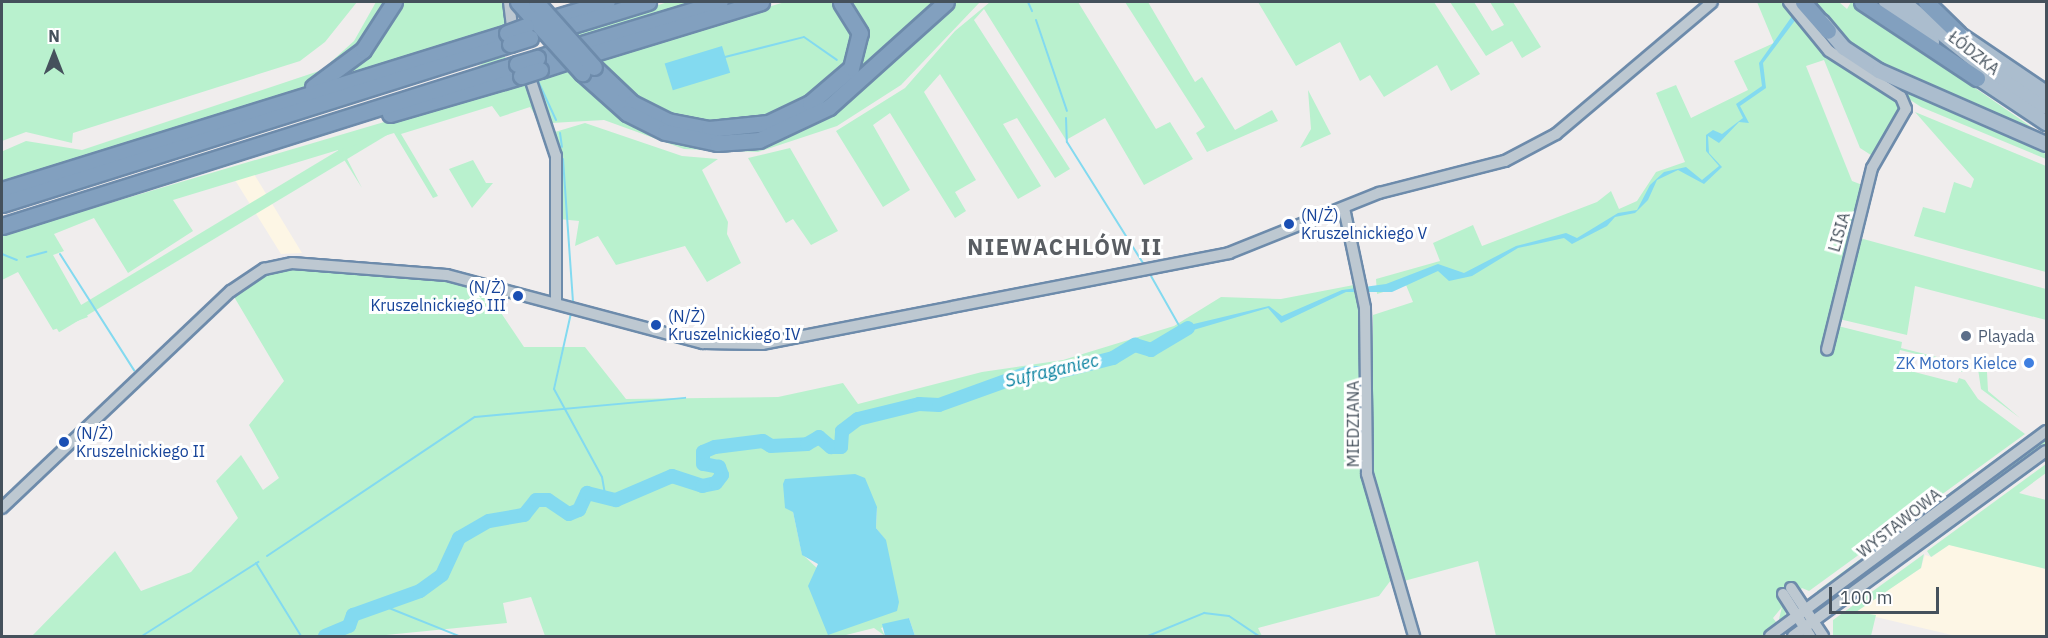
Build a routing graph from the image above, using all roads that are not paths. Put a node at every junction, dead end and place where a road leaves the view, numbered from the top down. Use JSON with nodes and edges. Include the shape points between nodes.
{"nodes":[{"id":1,"x":394,"y":2,"type":"edge"},
{"id":2,"x":509,"y":2,"type":"edge"},
{"id":3,"x":518,"y":2,"type":"edge"},
{"id":4,"x":536,"y":2,"type":"edge"},
{"id":5,"x":607,"y":2,"type":"edge"},
{"id":6,"x":648,"y":2,"type":"edge"},
{"id":7,"x":720,"y":2,"type":"edge"},
{"id":8,"x":761,"y":2,"type":"edge"},
{"id":9,"x":841,"y":2,"type":"edge"},
{"id":10,"x":946,"y":2,"type":"edge"},
{"id":11,"x":1712,"y":2,"type":"edge"},
{"id":12,"x":1789,"y":2,"type":"edge"},
{"id":13,"x":1862,"y":2,"type":"edge"},
{"id":14,"x":1886,"y":2,"type":"edge"},
{"id":15,"x":1903,"y":2,"type":"edge"},
{"id":16,"x":1915,"y":2,"type":"edge"},
{"id":17,"x":1926,"y":2,"type":"edge"},
{"id":18,"x":1808,"y":8,"type":"edge"},
{"id":19,"x":1828,"y":31,"type":"joint"},
{"id":20,"x":522,"y":32,"type":"junction"},
{"id":21,"x":1958,"y":33,"type":"junction"},
{"id":22,"x":559,"y":57,"type":"dead end"},
{"id":23,"x":587,"y":59,"type":"junction"},
{"id":24,"x":529,"y":69,"type":"junction"},
{"id":25,"x":1977,"y":78,"type":"junction"},
{"id":26,"x":2046,"y":93,"type":"edge"},
{"id":27,"x":287,"y":101,"type":"junction"},
{"id":28,"x":2046,"y":108,"type":"edge"},
{"id":29,"x":2046,"y":123,"type":"edge"},
{"id":30,"x":2046,"y":144,"type":"edge"},
{"id":31,"x":2,"y":190,"type":"edge"},
{"id":32,"x":2,"y":204,"type":"edge"},
{"id":33,"x":1344,"y":208,"type":"junction"},
{"id":34,"x":2,"y":226,"type":"edge"},
{"id":35,"x":556,"y":302,"type":"junction"},
{"id":36,"x":1827,"y":350,"type":"dead end"},
{"id":37,"x":2046,"y":431,"type":"edge"},
{"id":38,"x":2046,"y":451,"type":"edge"},
{"id":39,"x":2,"y":508,"type":"edge"},
{"id":40,"x":1787,"y":591,"type":"dead end"},
{"id":41,"x":1802,"y":613,"type":"junction"},
{"id":42,"x":1809,"y":629,"type":"edge"},
{"id":43,"x":1414,"y":636,"type":"edge"},
{"id":44,"x":1770,"y":636,"type":"edge"},
{"id":45,"x":1793,"y":636,"type":"edge"},
{"id":46,"x":1823,"y":636,"type":"edge"}],
"edges":[{"from":1,"to":27,"type":"highway","via":[[378,33],[355,59]]},
{"from":2,"to":20,"type":"street"},
{"from":3,"to":23,"type":"highway","bridge":true},
{"from":4,"to":23,"type":"highway","bridge":true},
{"from":5,"to":6,"type":"highway","via":[[562,22]]},
{"from":7,"to":23,"type":"highway"},
{"from":8,"to":23,"type":"highway"},
{"from":9,"to":23,"type":"highway","via":[[860,33],[851,68],[810,103],[768,123],[709,129],[668,121],[632,103]]},
{"from":10,"to":23,"type":"highway","via":[[829,107],[759,140],[717,143],[664,132],[627,114]]},
{"from":11,"to":33,"type":"street","via":[[1533,149]]},
{"from":12,"to":18,"type":"street","name":"LISIA"},
{"from":13,"to":25,"type":"highway"},
{"from":14,"to":25,"type":"main road","name":"ŁÓDZKA"},
{"from":15,"to":28,"type":"main road","name":"ŁÓDZKA","via":[[1977,62]]},
{"from":16,"to":21,"type":"main road"},
{"from":17,"to":21,"type":"highway"},
{"from":18,"to":19,"type":"highway"},
{"from":18,"to":36,"type":"street","name":"LISIA","via":[[1829,51],[1904,101],[1906,113],[1872,168]]},
{"from":19,"to":30,"type":"main road","via":[[1879,72]]},
{"from":20,"to":27,"type":"highway"},
{"from":20,"to":32,"type":"highway"},
{"from":21,"to":26,"type":"main road"},
{"from":22,"to":24,"type":"highway"},
{"from":24,"to":34,"type":"highway","via":[[239,151]]},
{"from":24,"to":35,"type":"street","via":[[556,156]]},
{"from":25,"to":29,"type":"main road","name":"ŁÓDZKA"},
{"from":27,"to":31,"type":"highway"},
{"from":33,"to":35,"type":"street","via":[[1229,253],[742,347],[703,343]]},
{"from":33,"to":43,"type":"street","name":"MIEDZIANA","via":[[1364,296],[1367,474]]},
{"from":35,"to":39,"type":"street","via":[[430,273],[292,263],[264,269],[231,291]]},
{"from":37,"to":41,"type":"street","name":"WYSTAWOWA"},
{"from":38,"to":42,"type":"street","name":"WYSTAWOWA"},
{"from":40,"to":41,"type":"street"},
{"from":41,"to":42,"type":"street"},
{"from":41,"to":44,"type":"street","name":"WYSTAWOWA"},
{"from":42,"to":45,"type":"street","name":"WYSTAWOWA"},
{"from":42,"to":46,"type":"street"}]}
